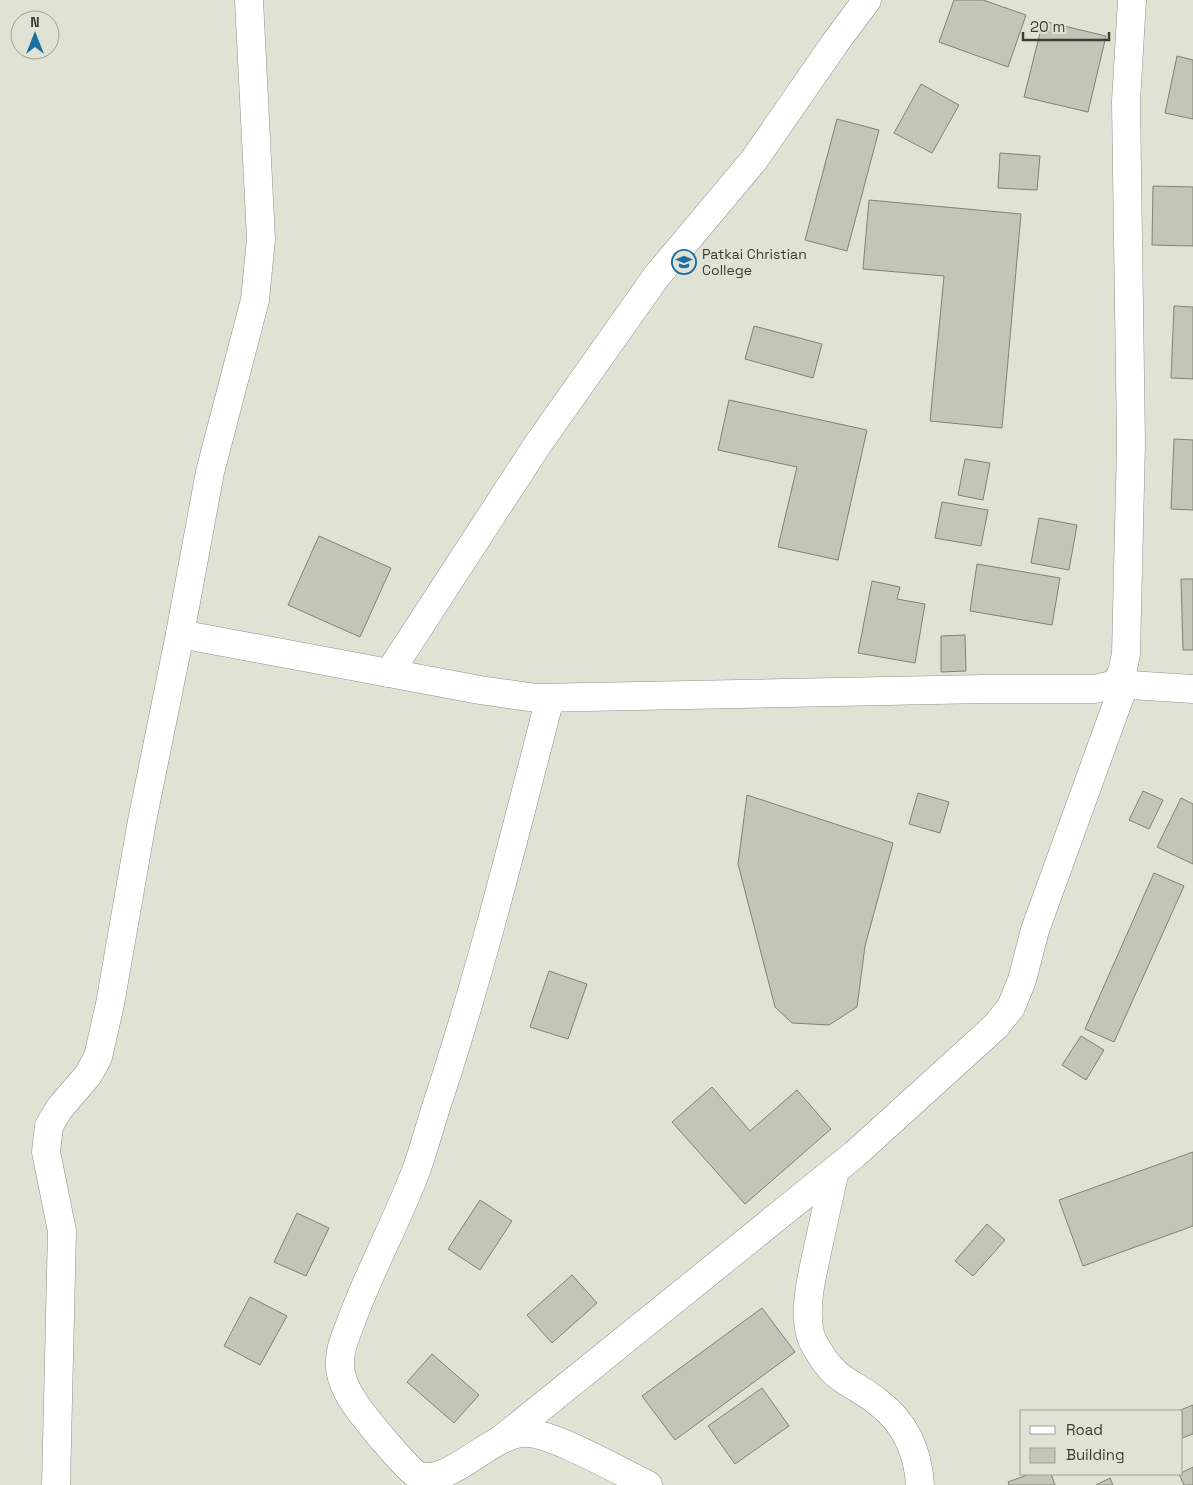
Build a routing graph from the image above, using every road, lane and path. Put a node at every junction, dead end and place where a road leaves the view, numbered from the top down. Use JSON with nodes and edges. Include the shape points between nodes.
{"nodes":[{"id":1,"x":249,"y":0,"type":"edge"},
{"id":2,"x":867,"y":0,"type":"edge"},
{"id":3,"x":1132,"y":0,"type":"edge"},
{"id":4,"x":180,"y":634,"type":"junction"},
{"id":5,"x":389,"y":673,"type":"junction"},
{"id":6,"x":1119,"y":684,"type":"junction"},
{"id":7,"x":1193,"y":689,"type":"edge"},
{"id":8,"x":550,"y":698,"type":"junction"},
{"id":9,"x":835,"y":1170,"type":"junction"},
{"id":10,"x":503,"y":1438,"type":"junction"},
{"id":11,"x":56,"y":1485,"type":"edge"},
{"id":12,"x":648,"y":1485,"type":"edge"},
{"id":13,"x":920,"y":1485,"type":"edge"}],
"edges":[{"from":1,"to":4,"type":"street","via":[[261,239],[255,300],[210,472]]},
{"from":2,"to":5,"type":"street","via":[[754,160],[656,277],[538,444]]},
{"from":3,"to":6,"type":"street","via":[[1126,101],[1131,443],[1126,654]]},
{"from":4,"to":5,"type":"street"},
{"from":4,"to":11,"type":"street","via":[[98,1057],[49,1126],[46,1152],[62,1230]]},
{"from":5,"to":8,"type":"street","via":[[480,690]]},
{"from":6,"to":7,"type":"street"},
{"from":6,"to":8,"type":"street","via":[[1095,689]]},
{"from":6,"to":9,"type":"street","via":[[1011,1008],[996,1026]]},
{"from":8,"to":10,"type":"street","via":[[468,1008],[416,1169],[359,1300],[340,1362],[343,1382],[353,1402],[404,1464],[418,1476],[432,1478],[451,1473]]},
{"from":9,"to":10,"type":"street"},
{"from":9,"to":13,"type":"street","via":[[808,1307],[813,1343],[827,1366],[896,1418],[910,1440]]},
{"from":10,"to":12,"type":"street","via":[[522,1432],[541,1434]]}]}
